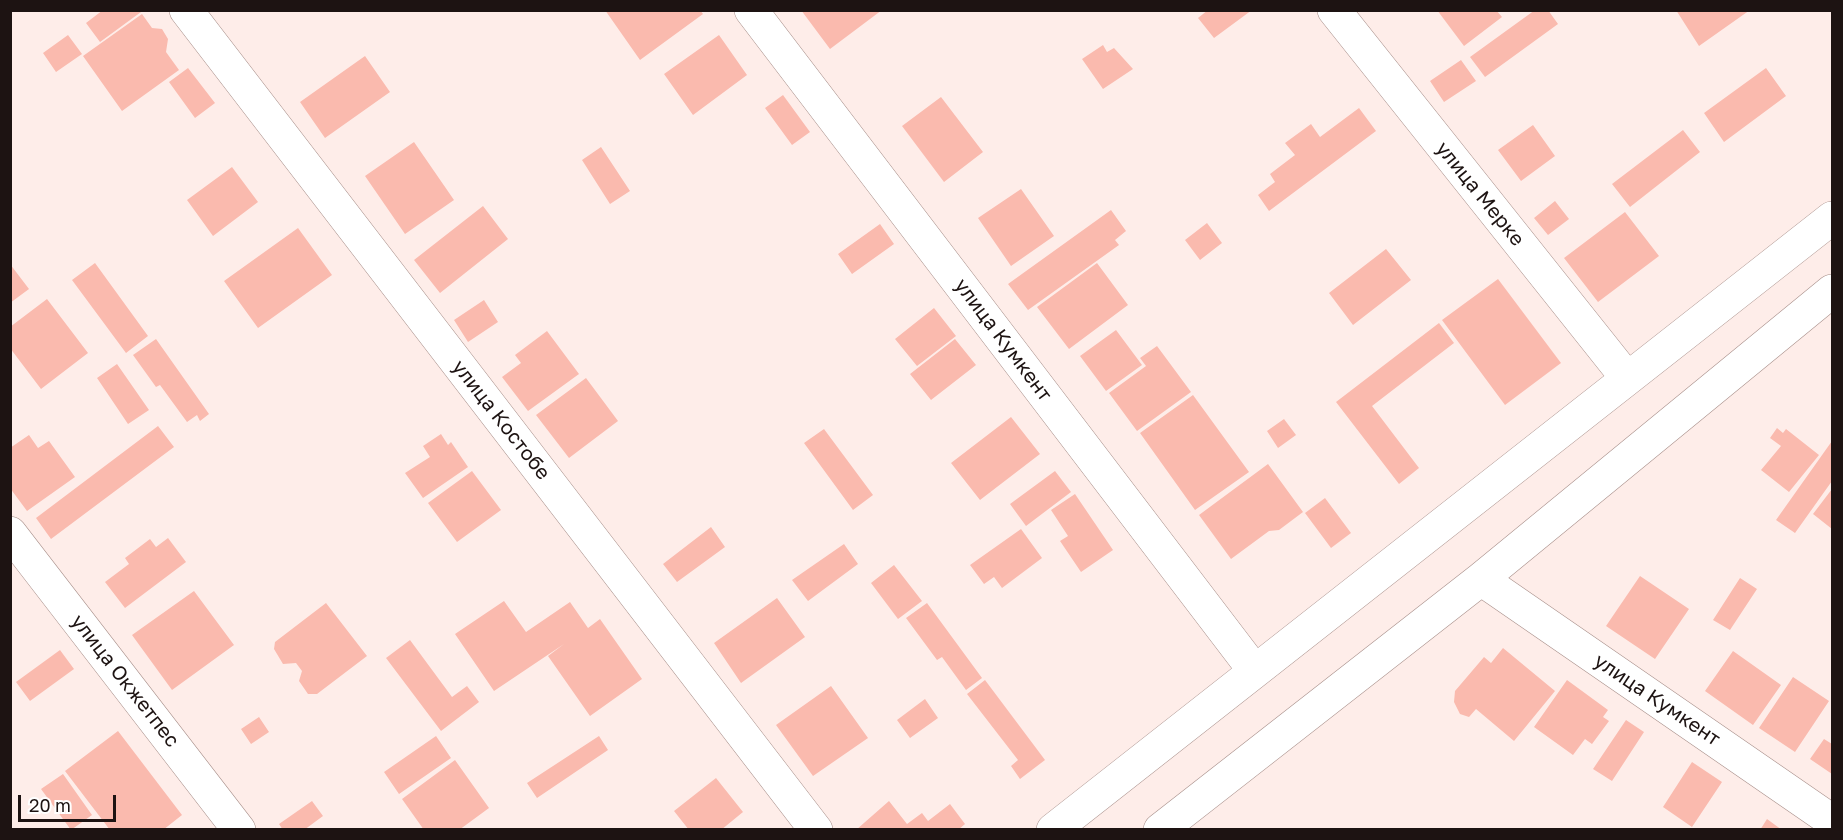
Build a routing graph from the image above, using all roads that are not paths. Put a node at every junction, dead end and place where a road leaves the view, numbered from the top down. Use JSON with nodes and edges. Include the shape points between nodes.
{"nodes":[{"id":1,"x":186,"y":10,"type":"edge"},
{"id":2,"x":751,"y":10,"type":"edge"},
{"id":3,"x":1334,"y":10,"type":"edge"},
{"id":4,"x":1833,"y":218,"type":"edge"},
{"id":5,"x":1833,"y":291,"type":"edge"},
{"id":6,"x":1627,"y":378,"type":"junction"},
{"id":7,"x":10,"y":533,"type":"edge"},
{"id":8,"x":1481,"y":579,"type":"junction"},
{"id":9,"x":1254,"y":670,"type":"junction"},
{"id":10,"x":1833,"y":820,"type":"edge"},
{"id":11,"x":239,"y":830,"type":"edge"},
{"id":12,"x":816,"y":830,"type":"edge"},
{"id":13,"x":1053,"y":830,"type":"edge"},
{"id":14,"x":1160,"y":830,"type":"edge"}],
"edges":[{"from":1,"to":12,"type":"street","name":"улица Костобе"},
{"from":2,"to":9,"type":"street","name":"улица Кумкент"},
{"from":3,"to":6,"type":"street","name":"улица Мерке"},
{"from":4,"to":6,"type":"street"},
{"from":5,"to":8,"type":"street"},
{"from":6,"to":9,"type":"street"},
{"from":7,"to":11,"type":"street","name":"улица Окжетпес"},
{"from":8,"to":10,"type":"street","name":"улица Кумкент"},
{"from":8,"to":14,"type":"street"},
{"from":9,"to":13,"type":"street"}]}
